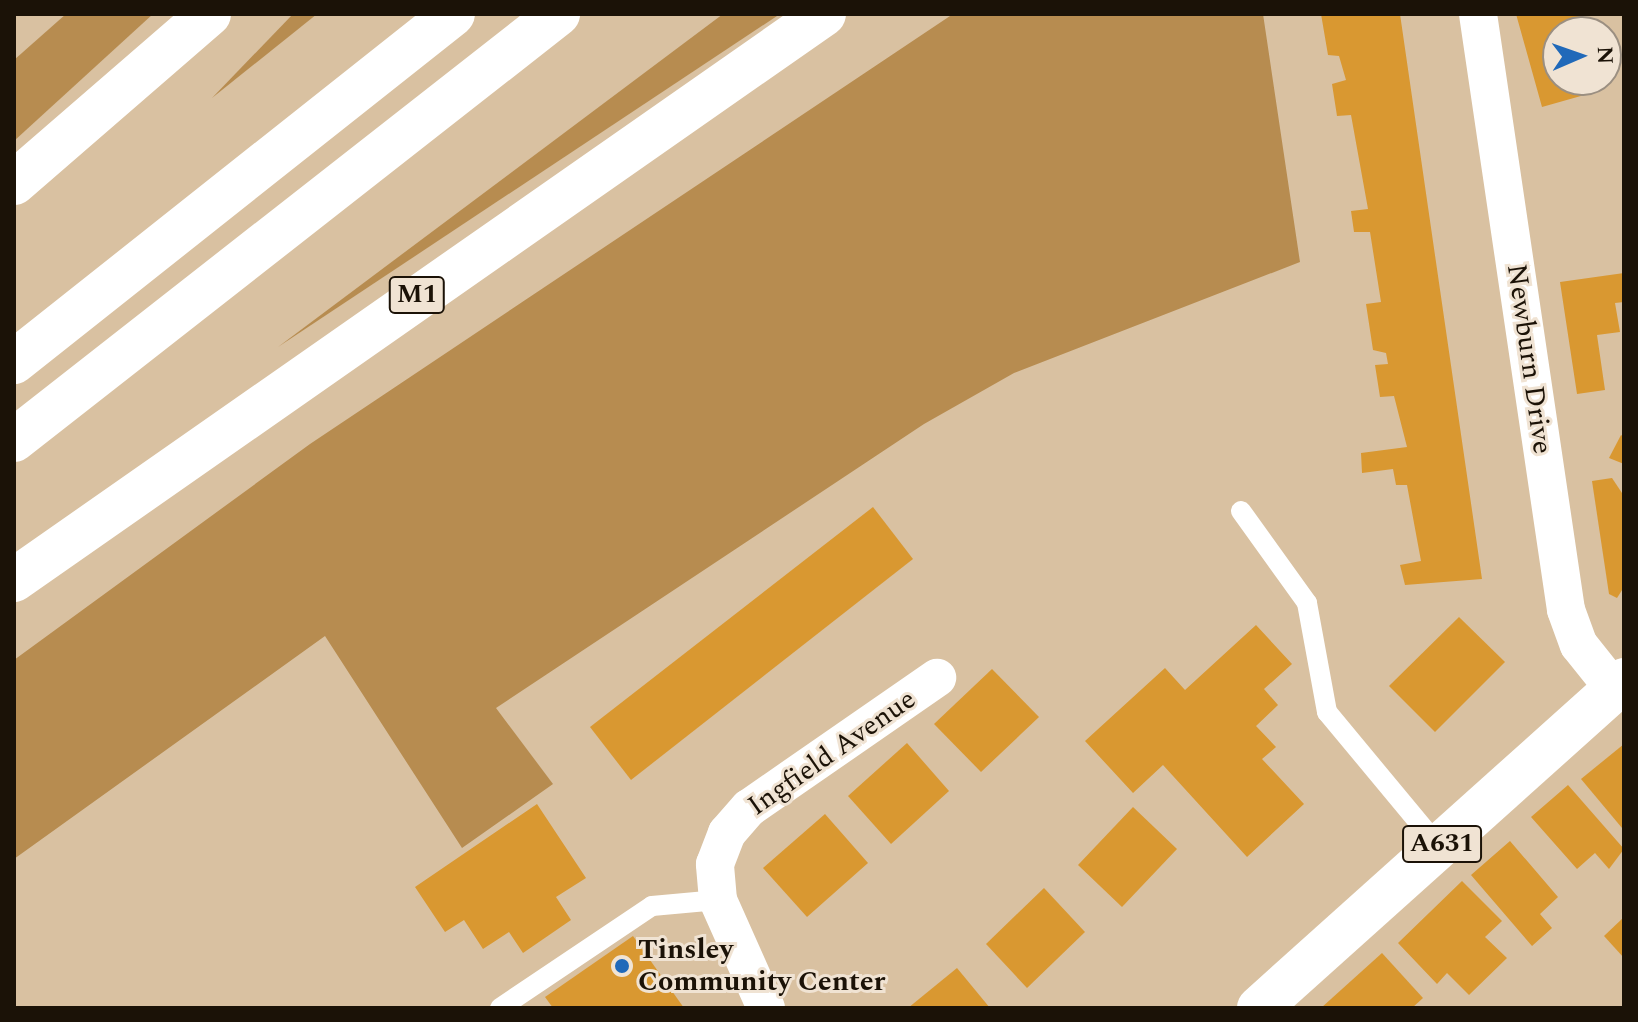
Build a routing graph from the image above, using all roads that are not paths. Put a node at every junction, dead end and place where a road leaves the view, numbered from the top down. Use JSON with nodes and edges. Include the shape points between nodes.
{"nodes":[{"id":1,"x":209,"y":14,"type":"edge"},
{"id":2,"x":453,"y":14,"type":"edge"},
{"id":3,"x":558,"y":14,"type":"edge"},
{"id":4,"x":824,"y":14,"type":"edge"},
{"id":5,"x":1478,"y":14,"type":"edge"},
{"id":6,"x":14,"y":183,"type":"edge"},
{"id":7,"x":14,"y":362,"type":"edge"},
{"id":8,"x":14,"y":440,"type":"edge"},
{"id":9,"x":1241,"y":511,"type":"dead end"},
{"id":10,"x":14,"y":580,"type":"edge"},
{"id":11,"x":937,"y":678,"type":"dead end"},
{"id":12,"x":1620,"y":685,"type":"edge"},
{"id":13,"x":1439,"y":847,"type":"junction"},
{"id":14,"x":718,"y":900,"type":"junction"},
{"id":15,"x":500,"y":1008,"type":"edge"},
{"id":16,"x":766,"y":1008,"type":"edge"},
{"id":17,"x":1259,"y":1008,"type":"edge"}],
"edges":[{"from":1,"to":6,"type":"main road"},
{"from":2,"to":7,"type":"main road"},
{"from":3,"to":8,"type":"main road"},
{"from":4,"to":10,"type":"main road","number":"M1"},
{"from":5,"to":12,"type":"street","name":"Newburn Drive","via":[[1566,610],[1579,645]]},
{"from":9,"to":13,"type":"lane","via":[[1307,603],[1327,712]]},
{"from":11,"to":14,"type":"street","name":"Ingfield Avenue","via":[[749,808],[727,833],[715,864]]},
{"from":12,"to":13,"type":"main road","number":"A631"},
{"from":13,"to":17,"type":"main road","number":"A631"},
{"from":14,"to":15,"type":"lane","via":[[652,906]]},
{"from":14,"to":16,"type":"street","name":"Ingfield Avenue"}]}
